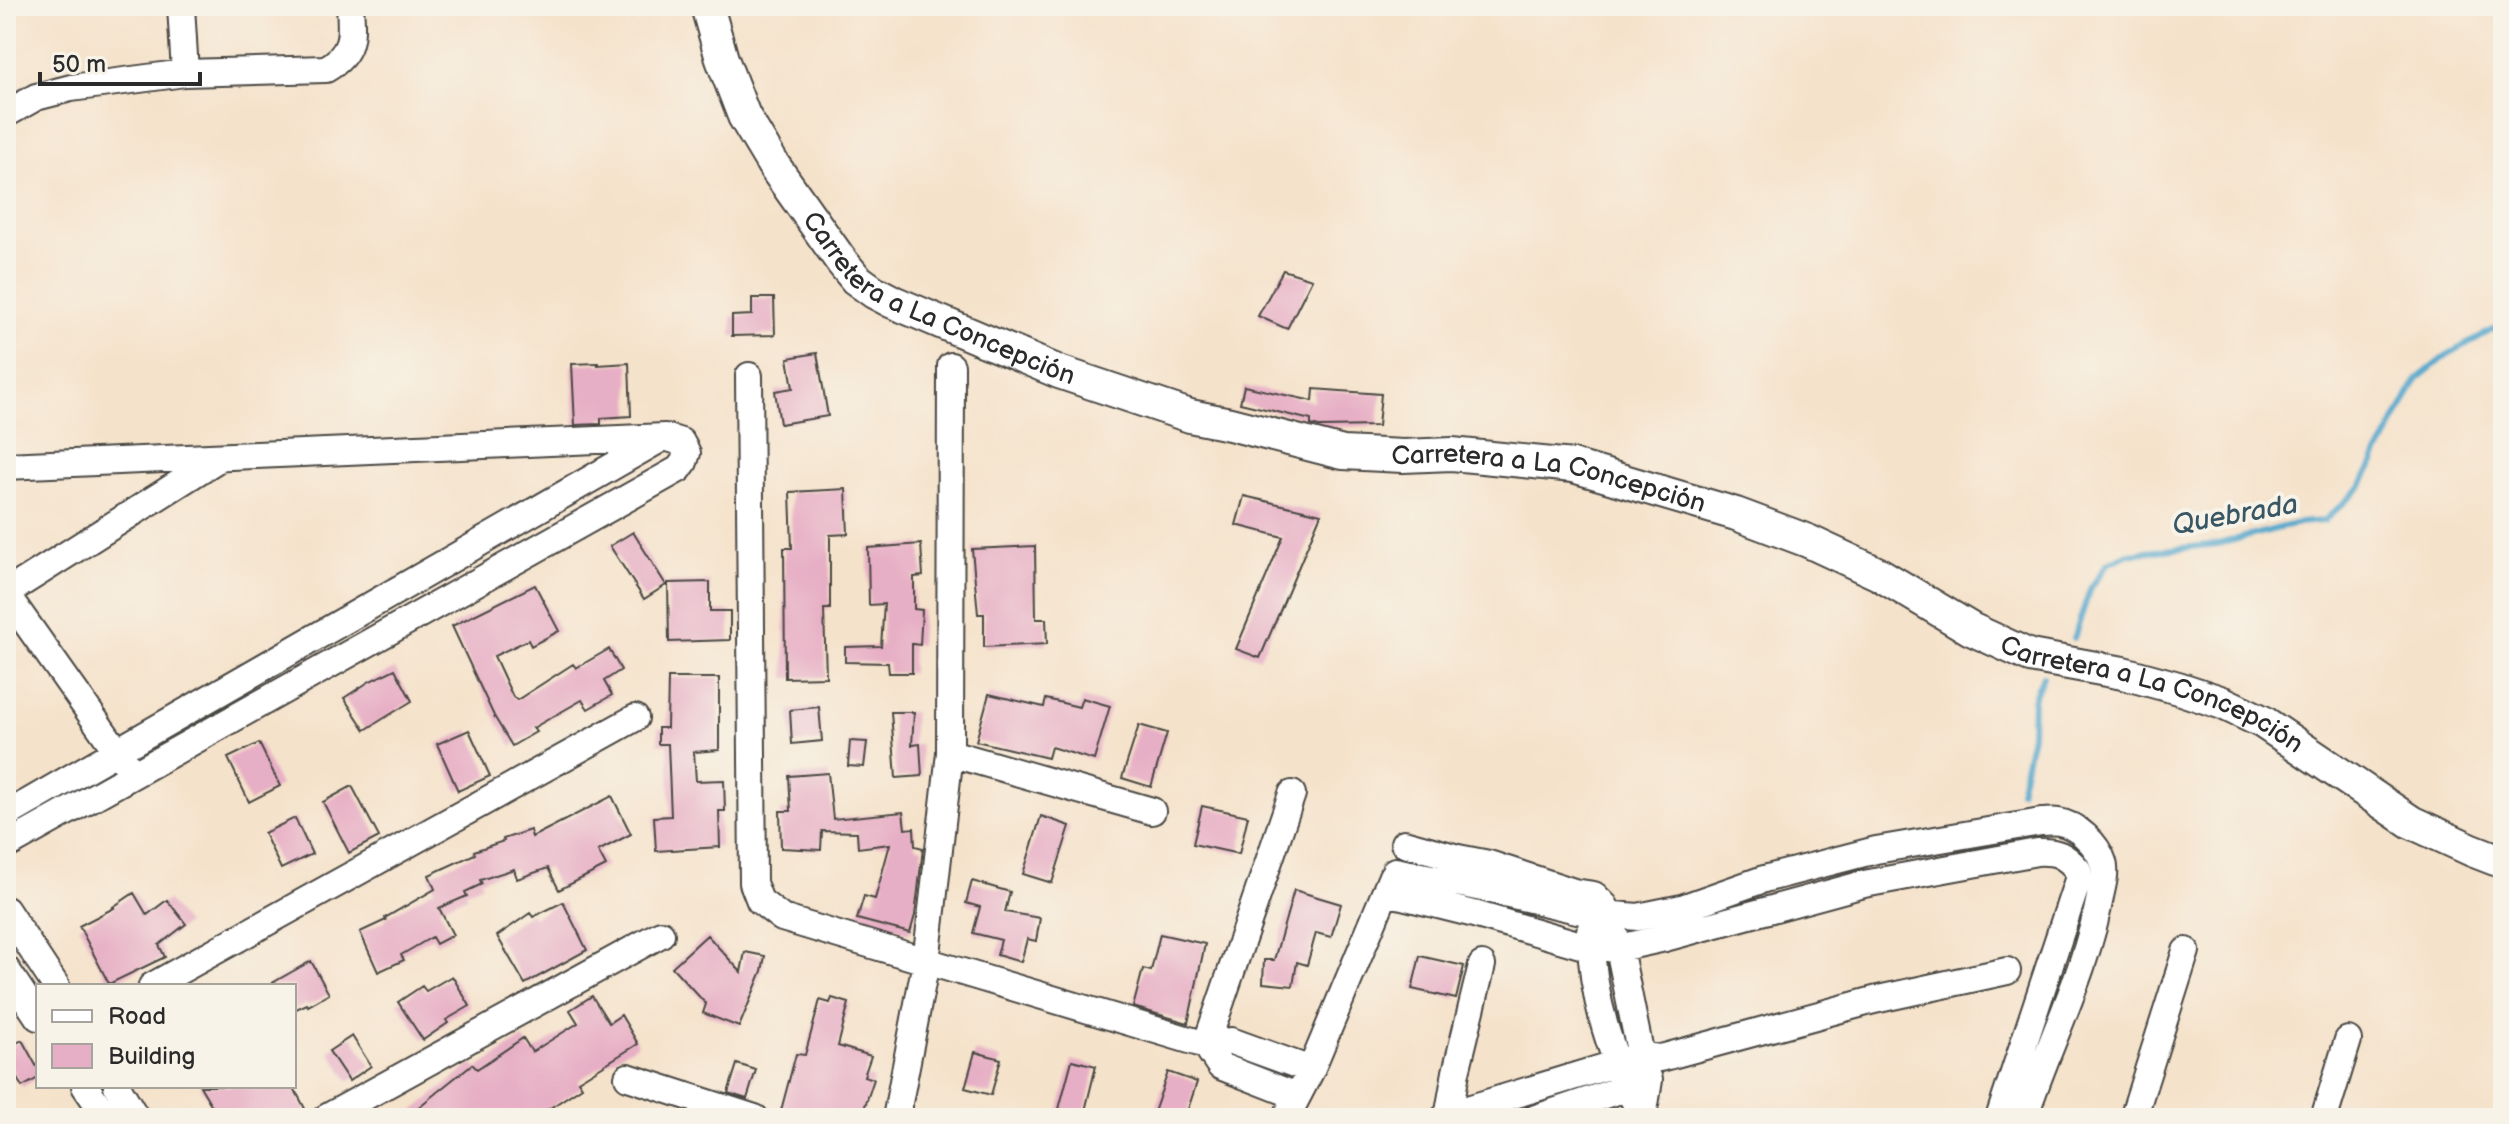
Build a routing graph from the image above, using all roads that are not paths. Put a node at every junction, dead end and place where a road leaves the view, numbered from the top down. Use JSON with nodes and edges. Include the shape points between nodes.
{"nodes":[{"id":1,"x":181,"y":6,"type":"edge"},
{"id":2,"x":350,"y":6,"type":"edge"},
{"id":3,"x":707,"y":6,"type":"edge"},
{"id":4,"x":185,"y":73,"type":"junction"},
{"id":5,"x":6,"y":114,"type":"edge"},
{"id":6,"x":951,"y":366,"type":"dead end"},
{"id":7,"x":749,"y":376,"type":"dead end"},
{"id":8,"x":665,"y":437,"type":"junction"},
{"id":9,"x":222,"y":456,"type":"junction"},
{"id":10,"x":6,"y":466,"type":"edge"},
{"id":11,"x":6,"y":594,"type":"edge"},
{"id":12,"x":635,"y":718,"type":"dead end"},
{"id":13,"x":115,"y":751,"type":"junction"},
{"id":14,"x":950,"y":753,"type":"junction"},
{"id":15,"x":133,"y":775,"type":"junction"},
{"id":16,"x":1292,"y":794,"type":"dead end"},
{"id":17,"x":1152,"y":811,"type":"dead end"},
{"id":18,"x":6,"y":815,"type":"edge"},
{"id":19,"x":6,"y":846,"type":"edge"},
{"id":20,"x":2503,"y":862,"type":"edge"},
{"id":21,"x":1486,"y":876,"type":"junction"},
{"id":22,"x":1390,"y":881,"type":"junction"},
{"id":23,"x":1598,"y":908,"type":"junction"},
{"id":24,"x":6,"y":910,"type":"edge"},
{"id":25,"x":1474,"y":914,"type":"junction"},
{"id":26,"x":661,"y":934,"type":"dead end"},
{"id":27,"x":1591,"y":948,"type":"junction"},
{"id":28,"x":1619,"y":948,"type":"junction"},
{"id":29,"x":2186,"y":951,"type":"dead end"},
{"id":30,"x":926,"y":962,"type":"junction"},
{"id":31,"x":1482,"y":965,"type":"dead end"},
{"id":32,"x":6,"y":969,"type":"edge"},
{"id":33,"x":2007,"y":971,"type":"dead end"},
{"id":34,"x":55,"y":984,"type":"edge"},
{"id":35,"x":156,"y":984,"type":"edge"},
{"id":36,"x":36,"y":1014,"type":"edge"},
{"id":37,"x":2348,"y":1040,"type":"dead end"},
{"id":38,"x":1206,"y":1045,"type":"junction"},
{"id":39,"x":1639,"y":1069,"type":"junction"},
{"id":40,"x":1311,"y":1070,"type":"junction"},
{"id":41,"x":628,"y":1077,"type":"dead end"},
{"id":42,"x":86,"y":1088,"type":"edge"},
{"id":43,"x":118,"y":1088,"type":"edge"},
{"id":44,"x":353,"y":1104,"type":"junction"},
{"id":45,"x":1292,"y":1107,"type":"edge"},
{"id":46,"x":1447,"y":1117,"type":"edge"},
{"id":47,"x":107,"y":1118,"type":"edge"},
{"id":48,"x":136,"y":1118,"type":"edge"},
{"id":49,"x":326,"y":1118,"type":"edge"},
{"id":50,"x":377,"y":1118,"type":"edge"},
{"id":51,"x":755,"y":1118,"type":"edge"},
{"id":52,"x":896,"y":1118,"type":"edge"},
{"id":53,"x":1536,"y":1118,"type":"edge"},
{"id":54,"x":1643,"y":1118,"type":"edge"},
{"id":55,"x":1999,"y":1118,"type":"edge"},
{"id":56,"x":2024,"y":1118,"type":"edge"},
{"id":57,"x":2133,"y":1118,"type":"edge"},
{"id":58,"x":2324,"y":1118,"type":"edge"}],
"edges":[{"from":1,"to":4,"type":"street"},
{"from":2,"to":4,"type":"street","via":[[350,41],[338,62],[326,69]]},
{"from":3,"to":20,"type":"main road","name":"Carretera a La Concepción","via":[[744,116],[774,166],[856,279],[893,302],[1059,372],[1190,416],[1343,453],[1452,454],[1573,466],[1736,514],[1879,574],[1971,629],[2030,656],[2123,673],[2223,703],[2263,722],[2411,822]]},
{"from":4,"to":5,"type":"street","via":[[71,88],[36,97]]},
{"from":6,"to":14,"type":"street"},
{"from":7,"to":30,"type":"street","via":[[753,883],[760,901],[782,918]]},
{"from":8,"to":9,"type":"street"},
{"from":8,"to":13,"type":"street"},
{"from":8,"to":15,"type":"street","via":[[681,442],[687,453],[679,469]]},
{"from":9,"to":10,"type":"street"},
{"from":9,"to":11,"type":"street"},
{"from":11,"to":13,"type":"street"},
{"from":12,"to":35,"type":"street"},
{"from":13,"to":15,"type":"street"},
{"from":13,"to":18,"type":"street"},
{"from":14,"to":17,"type":"street"},
{"from":14,"to":30,"type":"street"},
{"from":15,"to":19,"type":"street"},
{"from":16,"to":38,"type":"street"},
{"from":21,"to":22,"type":"street"},
{"from":21,"to":22,"type":"street","via":[[1458,858],[1406,839]]},
{"from":21,"to":23,"type":"street"},
{"from":21,"to":25,"type":"street"},
{"from":22,"to":25,"type":"street"},
{"from":22,"to":40,"type":"street"},
{"from":23,"to":27,"type":"street"},
{"from":23,"to":28,"type":"street"},
{"from":23,"to":56,"type":"street","via":[[1638,917],[1876,850],[2061,822],[2094,847],[2104,863],[2104,878],[2079,977]]},
{"from":24,"to":34,"type":"street"},
{"from":25,"to":27,"type":"street"},
{"from":26,"to":44,"type":"street"},
{"from":27,"to":28,"type":"street"},
{"from":27,"to":39,"type":"street","via":[[1603,1029]]},
{"from":28,"to":39,"type":"street"},
{"from":28,"to":55,"type":"street","via":[[1864,884],[2037,852],[2066,857],[2078,870],[2078,880]]},
{"from":29,"to":57,"type":"street"},
{"from":30,"to":38,"type":"street"},
{"from":30,"to":52,"type":"street"},
{"from":31,"to":46,"type":"street"},
{"from":32,"to":36,"type":"street"},
{"from":33,"to":39,"type":"street","via":[[1874,1000]]},
{"from":37,"to":58,"type":"street"},
{"from":38,"to":40,"type":"street","via":[[1231,1041]]},
{"from":38,"to":45,"type":"street","via":[[1220,1066]]},
{"from":39,"to":46,"type":"street"},
{"from":39,"to":53,"type":"street"},
{"from":39,"to":54,"type":"street"},
{"from":40,"to":45,"type":"street"},
{"from":41,"to":51,"type":"street"},
{"from":42,"to":47,"type":"street"},
{"from":43,"to":48,"type":"street"},
{"from":44,"to":49,"type":"street"},
{"from":44,"to":50,"type":"street"}]}
